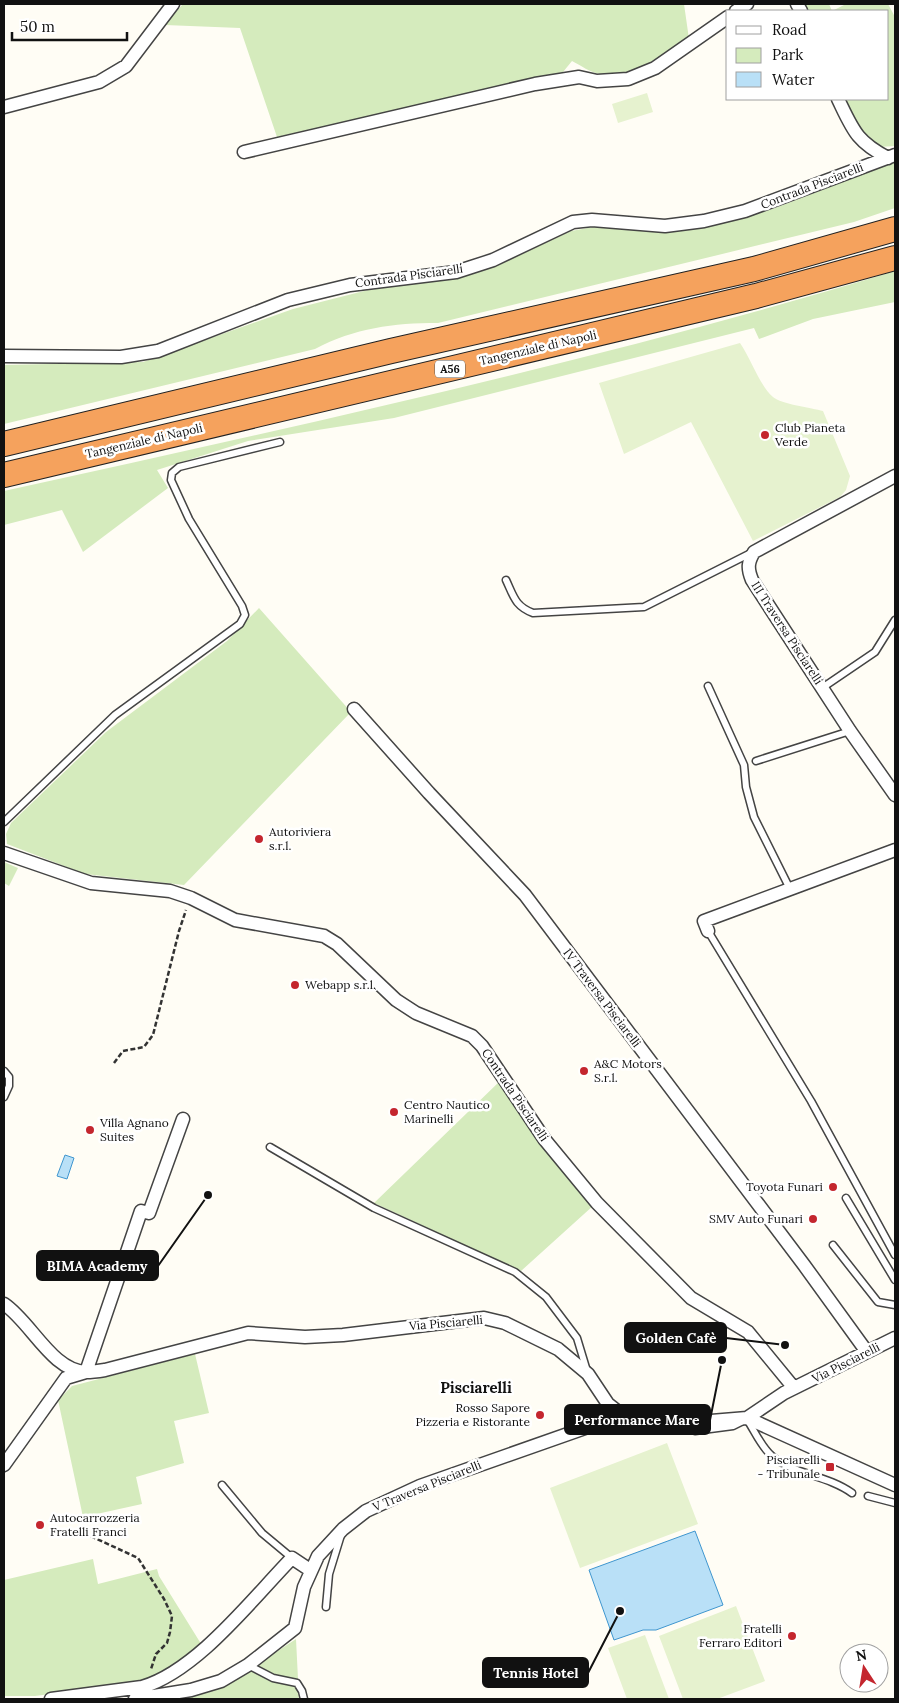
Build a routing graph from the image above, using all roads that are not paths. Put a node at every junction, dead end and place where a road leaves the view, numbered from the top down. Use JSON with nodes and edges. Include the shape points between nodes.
{"nodes":[{"id":1,"x":173,"y":4,"type":"edge"},
{"id":2,"x":726,"y":18,"type":"edge"},
{"id":3,"x":838,"y":100,"type":"edge"},
{"id":4,"x":4,"y":107,"type":"edge"},
{"id":5,"x":244,"y":152,"type":"dead end"},
{"id":6,"x":892,"y":157,"type":"edge"},
{"id":7,"x":895,"y":230,"type":"edge"},
{"id":8,"x":895,"y":258,"type":"edge"},
{"id":9,"x":4,"y":356,"type":"edge"},
{"id":10,"x":280,"y":442,"type":"dead end"},
{"id":11,"x":4,"y":444,"type":"edge"},
{"id":12,"x":4,"y":474,"type":"edge"},
{"id":13,"x":895,"y":476,"type":"edge"},
{"id":14,"x":754,"y":552,"type":"junction"},
{"id":15,"x":506,"y":580,"type":"dead end"},
{"id":16,"x":895,"y":620,"type":"edge"},
{"id":17,"x":708,"y":686,"type":"dead end"},
{"id":18,"x":822,"y":688,"type":"junction"},
{"id":19,"x":354,"y":709,"type":"dead end"},
{"id":20,"x":850,"y":731,"type":"junction"},
{"id":21,"x":756,"y":761,"type":"dead end"},
{"id":22,"x":895,"y":795,"type":"edge"},
{"id":23,"x":4,"y":822,"type":"edge"},
{"id":24,"x":895,"y":850,"type":"edge"},
{"id":25,"x":4,"y":854,"type":"edge"},
{"id":26,"x":790,"y":890,"type":"junction"},
{"id":27,"x":708,"y":930,"type":"joint"},
{"id":28,"x":4,"y":1071,"type":"edge"},
{"id":29,"x":4,"y":1097,"type":"edge"},
{"id":30,"x":184,"y":1119,"type":"dead end"},
{"id":31,"x":270,"y":1146,"type":"dead end"},
{"id":32,"x":846,"y":1198,"type":"dead end"},
{"id":33,"x":833,"y":1246,"type":"dead end"},
{"id":34,"x":895,"y":1255,"type":"edge"},
{"id":35,"x":895,"y":1280,"type":"edge"},
{"id":36,"x":4,"y":1304,"type":"edge"},
{"id":37,"x":895,"y":1305,"type":"edge"},
{"id":38,"x":895,"y":1338,"type":"edge"},
{"id":39,"x":867,"y":1352,"type":"junction"},
{"id":40,"x":86,"y":1372,"type":"junction"},
{"id":41,"x":588,"y":1374,"type":"junction"},
{"id":42,"x":794,"y":1388,"type":"junction"},
{"id":43,"x":622,"y":1415,"type":"junction"},
{"id":44,"x":747,"y":1418,"type":"junction"},
{"id":45,"x":695,"y":1431,"type":"dead end"},
{"id":46,"x":4,"y":1465,"type":"edge"},
{"id":47,"x":222,"y":1485,"type":"dead end"},
{"id":48,"x":895,"y":1485,"type":"edge"},
{"id":49,"x":852,"y":1493,"type":"dead end"},
{"id":50,"x":868,"y":1496,"type":"dead end"},
{"id":51,"x":895,"y":1503,"type":"edge"},
{"id":52,"x":343,"y":1528,"type":"junction"},
{"id":53,"x":292,"y":1558,"type":"junction"},
{"id":54,"x":310,"y":1570,"type":"junction"},
{"id":55,"x":326,"y":1607,"type":"dead end"},
{"id":56,"x":248,"y":1666,"type":"junction"},
{"id":57,"x":51,"y":1699,"type":"edge"},
{"id":58,"x":135,"y":1699,"type":"edge"},
{"id":59,"x":304,"y":1699,"type":"edge"}],
"edges":[{"from":1,"to":4,"type":"street","via":[[126,66],[98,82]]},
{"from":2,"to":5,"type":"street","via":[[655,68],[628,79],[597,81],[579,77],[535,84]]},
{"from":3,"to":6,"type":"street","via":[[854,134],[870,148]]},
{"from":6,"to":9,"type":"street","name":"Contrada Pisciarelli","via":[[745,211],[704,221],[665,226],[592,220],[573,222],[493,260],[456,272],[350,285],[288,300],[158,351],[121,357]]},
{"from":7,"to":11,"type":"highway","via":[[754,268]]},
{"from":8,"to":12,"type":"highway","name":"Tangenziale di Napoli","number":"A56","via":[[747,299]]},
{"from":10,"to":23,"type":"lane","via":[[179,468],[172,473],[171,480],[189,520],[242,606],[245,615],[240,624],[115,715]]},
{"from":13,"to":14,"type":"street"},
{"from":14,"to":15,"type":"lane","via":[[644,607],[533,613],[522,609]]},
{"from":14,"to":18,"type":"street","name":"III Traversa Pisciarelli","via":[[748,570],[752,580]]},
{"from":16,"to":18,"type":"lane","via":[[875,652]]},
{"from":17,"to":26,"type":"lane","via":[[744,765],[754,817]]},
{"from":18,"to":20,"type":"street","name":"III Traversa Pisciarelli"},
{"from":19,"to":39,"type":"street","name":"IV Traversa Pisciarelli","via":[[525,894]]},
{"from":20,"to":21,"type":"lane"},
{"from":20,"to":22,"type":"street","name":"III Traversa Pisciarelli"},
{"from":24,"to":26,"type":"street"},
{"from":25,"to":42,"type":"street","name":"Contrada Pisciarelli","via":[[91,883],[170,891],[235,920],[324,936],[337,944],[396,1000],[416,1013],[472,1036],[492,1060],[545,1140],[597,1204],[691,1298],[748,1332]]},
{"from":26,"to":27,"type":"street","via":[[704,921]]},
{"from":27,"to":34,"type":"lane","via":[[810,1101]]},
{"from":28,"to":29,"type":"lane","via":[[9,1077]]},
{"from":30,"to":40,"type":"street","via":[[149,1213],[141,1211]]},
{"from":31,"to":41,"type":"lane","via":[[374,1208],[516,1272],[546,1297],[577,1338]]},
{"from":32,"to":35,"type":"lane"},
{"from":33,"to":37,"type":"lane","via":[[878,1302]]},
{"from":36,"to":40,"type":"street","name":"Via Pisciarelli","via":[[24,1321],[59,1361],[71,1369]]},
{"from":38,"to":39,"type":"street","name":"Via Pisciarelli"},
{"from":39,"to":42,"type":"street","name":"Via Pisciarelli"},
{"from":40,"to":41,"type":"street","name":"Via Pisciarelli","via":[[105,1370],[248,1333],[305,1337],[343,1335],[484,1318],[505,1323],[558,1348]]},
{"from":40,"to":46,"type":"street","via":[[66,1378]]},
{"from":41,"to":43,"type":"street","name":"Via Pisciarelli","via":[[608,1404]]},
{"from":42,"to":44,"type":"street","name":"Via Pisciarelli"},
{"from":43,"to":44,"type":"street","name":"Via Pisciarelli","via":[[711,1421]]},
{"from":43,"to":52,"type":"street","name":"V Traversa Pisciarelli","via":[[420,1486],[366,1511]]},
{"from":44,"to":45,"type":"lane","via":[[733,1426]]},
{"from":44,"to":48,"type":"street"},
{"from":44,"to":49,"type":"lane","via":[[770,1456],[785,1465],[838,1483]]},
{"from":47,"to":53,"type":"lane","via":[[262,1533]]},
{"from":50,"to":51,"type":"lane"},
{"from":52,"to":54,"type":"street","name":"V Traversa Pisciarelli"},
{"from":52,"to":55,"type":"lane","via":[[329,1574]]},
{"from":53,"to":54,"type":"street"},
{"from":53,"to":57,"type":"street","via":[[200,1653],[157,1683]]},
{"from":54,"to":56,"type":"street","name":"V Traversa Pisciarelli","via":[[295,1628]]},
{"from":56,"to":58,"type":"street","name":"V Traversa Pisciarelli","via":[[222,1681],[191,1690]]},
{"from":56,"to":59,"type":"lane","via":[[273,1678],[297,1683]]}]}
